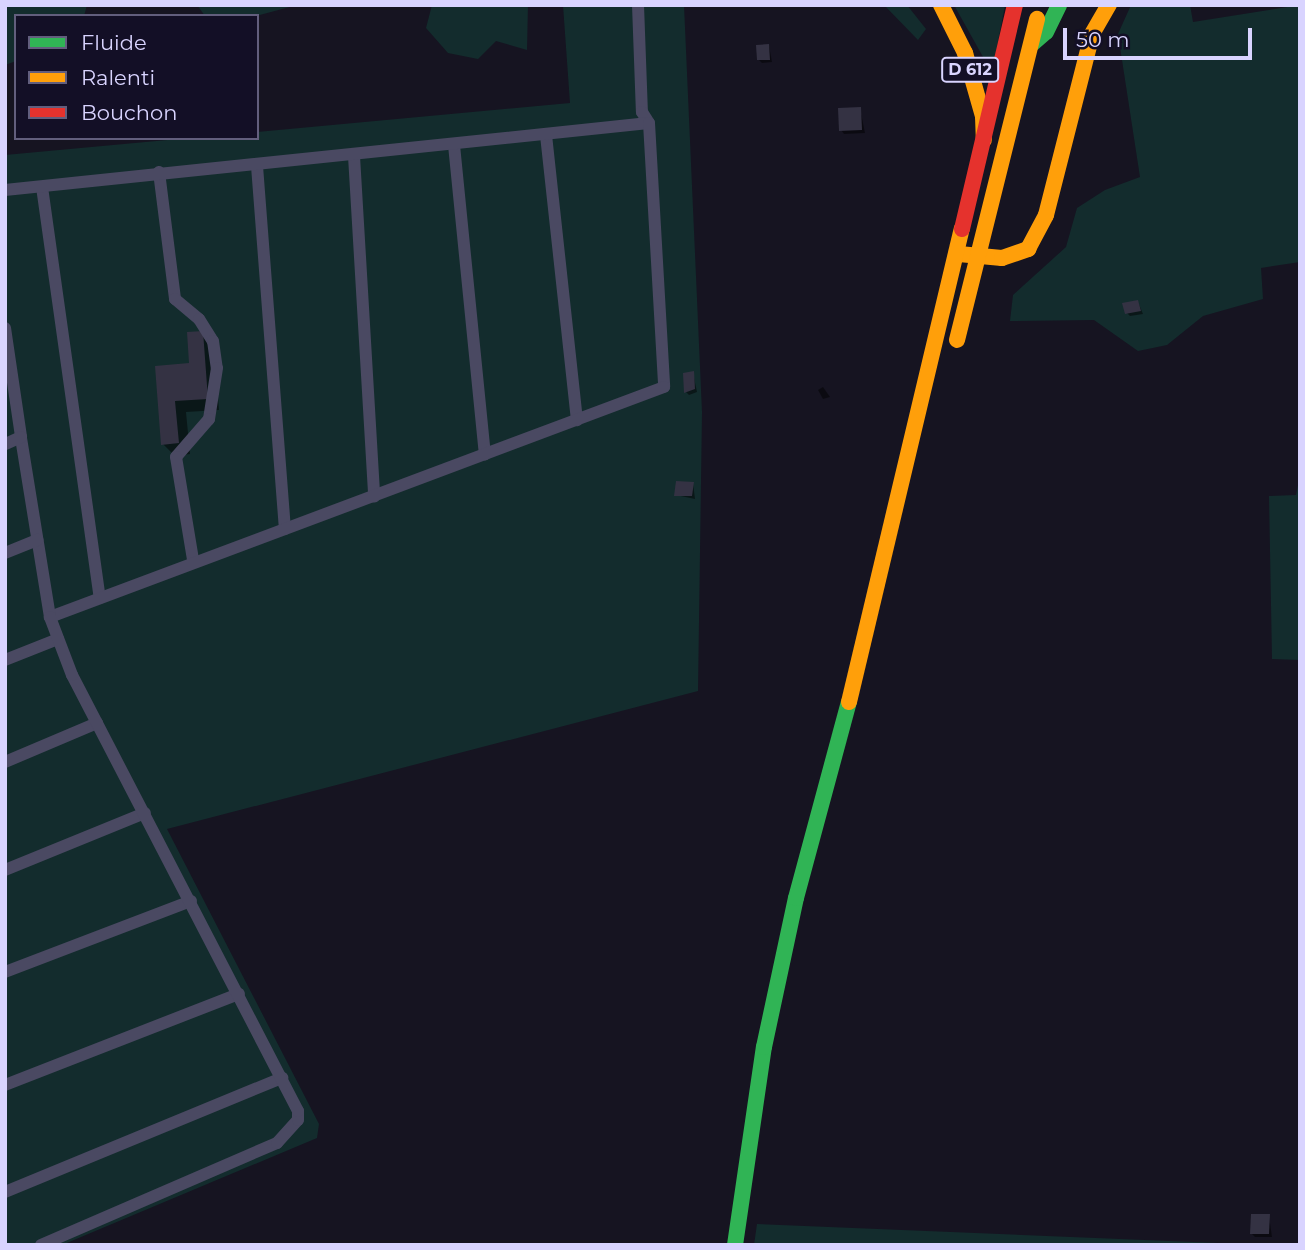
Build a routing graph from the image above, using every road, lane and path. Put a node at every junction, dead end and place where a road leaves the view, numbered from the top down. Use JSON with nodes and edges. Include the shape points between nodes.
{"nodes":[{"id":1,"x":638,"y":5,"type":"edge"},
{"id":2,"x":941,"y":5,"type":"edge"},
{"id":3,"x":1015,"y":5,"type":"edge"},
{"id":4,"x":1040,"y":5,"type":"edge"},
{"id":5,"x":1059,"y":5,"type":"edge"},
{"id":6,"x":1109,"y":5,"type":"edge"},
{"id":7,"x":1032,"y":44,"type":"junction"},
{"id":8,"x":649,"y":123,"type":"junction"},
{"id":9,"x":546,"y":135,"type":"junction"},
{"id":10,"x":984,"y":140,"type":"junction"},
{"id":11,"x":454,"y":145,"type":"junction"},
{"id":12,"x":354,"y":156,"type":"junction"},
{"id":13,"x":257,"y":166,"type":"junction"},
{"id":14,"x":159,"y":172,"type":"junction"},
{"id":15,"x":42,"y":187,"type":"junction"},
{"id":16,"x":5,"y":190,"type":"edge"},
{"id":17,"x":956,"y":254,"type":"junction"},
{"id":18,"x":980,"y":258,"type":"junction"},
{"id":19,"x":5,"y":328,"type":"edge"},
{"id":20,"x":954,"y":351,"type":"dead end"},
{"id":21,"x":577,"y":420,"type":"junction"},
{"id":22,"x":932,"y":432,"type":"dead end"},
{"id":23,"x":21,"y":437,"type":"junction"},
{"id":24,"x":5,"y":444,"type":"edge"},
{"id":25,"x":485,"y":454,"type":"junction"},
{"id":26,"x":374,"y":496,"type":"junction"},
{"id":27,"x":285,"y":529,"type":"junction"},
{"id":28,"x":37,"y":540,"type":"junction"},
{"id":29,"x":5,"y":553,"type":"edge"},
{"id":30,"x":193,"y":560,"type":"junction"},
{"id":31,"x":100,"y":598,"type":"junction"},
{"id":32,"x":50,"y":617,"type":"junction"},
{"id":33,"x":58,"y":639,"type":"junction"},
{"id":34,"x":5,"y":660,"type":"edge"},
{"id":35,"x":97,"y":723,"type":"junction"},
{"id":36,"x":839,"y":739,"type":"junction"},
{"id":37,"x":5,"y":762,"type":"edge"},
{"id":38,"x":145,"y":813,"type":"junction"},
{"id":39,"x":5,"y":870,"type":"edge"},
{"id":40,"x":191,"y":901,"type":"junction"},
{"id":41,"x":5,"y":972,"type":"edge"},
{"id":42,"x":239,"y":994,"type":"junction"},
{"id":43,"x":282,"y":1079,"type":"junction"},
{"id":44,"x":5,"y":1085,"type":"edge"},
{"id":45,"x":5,"y":1192,"type":"edge"},
{"id":46,"x":41,"y":1245,"type":"edge"},
{"id":47,"x":735,"y":1245,"type":"edge"}],
"edges":[{"from":1,"to":8,"type":"lane","via":[[642,112]]},
{"from":2,"to":10,"type":"main road","number":"D 612","via":[[965,53],[983,116]]},
{"from":3,"to":10,"type":"main road"},
{"from":4,"to":7,"type":"main road"},
{"from":5,"to":7,"type":"main road","via":[[1046,32]]},
{"from":6,"to":18,"type":"main road","via":[[1092,34],[1046,215],[1028,249],[1002,258]]},
{"from":7,"to":18,"type":"main road"},
{"from":8,"to":9,"type":"lane"},
{"from":8,"to":21,"type":"lane","via":[[664,387]]},
{"from":9,"to":11,"type":"lane"},
{"from":9,"to":21,"type":"lane"},
{"from":10,"to":17,"type":"main road"},
{"from":11,"to":12,"type":"lane"},
{"from":11,"to":25,"type":"lane"},
{"from":12,"to":13,"type":"lane"},
{"from":12,"to":26,"type":"lane"},
{"from":13,"to":14,"type":"lane"},
{"from":13,"to":27,"type":"lane"},
{"from":14,"to":15,"type":"lane"},
{"from":14,"to":30,"type":"lane","via":[[175,299],[199,318],[213,341],[216,368],[209,419],[176,457]]},
{"from":15,"to":16,"type":"lane"},
{"from":15,"to":31,"type":"lane"},
{"from":17,"to":18,"type":"main road"},
{"from":17,"to":36,"type":"main road"},
{"from":18,"to":20,"type":"main road"},
{"from":19,"to":23,"type":"lane"},
{"from":21,"to":25,"type":"lane"},
{"from":22,"to":36,"type":"main road"},
{"from":23,"to":24,"type":"lane"},
{"from":23,"to":28,"type":"lane"},
{"from":25,"to":26,"type":"lane"},
{"from":26,"to":27,"type":"lane"},
{"from":27,"to":30,"type":"lane"},
{"from":28,"to":29,"type":"lane"},
{"from":28,"to":32,"type":"lane"},
{"from":30,"to":31,"type":"lane"},
{"from":31,"to":32,"type":"lane"},
{"from":32,"to":33,"type":"lane"},
{"from":33,"to":34,"type":"lane"},
{"from":33,"to":35,"type":"lane"},
{"from":35,"to":37,"type":"lane"},
{"from":35,"to":38,"type":"lane"},
{"from":36,"to":47,"type":"main road","via":[[796,898],[767,1034]]},
{"from":38,"to":39,"type":"lane"},
{"from":38,"to":40,"type":"lane"},
{"from":40,"to":41,"type":"lane"},
{"from":40,"to":42,"type":"lane"},
{"from":42,"to":43,"type":"lane"},
{"from":42,"to":44,"type":"lane"},
{"from":43,"to":45,"type":"lane"},
{"from":43,"to":46,"type":"lane","via":[[298,1111],[287,1138]]}]}
